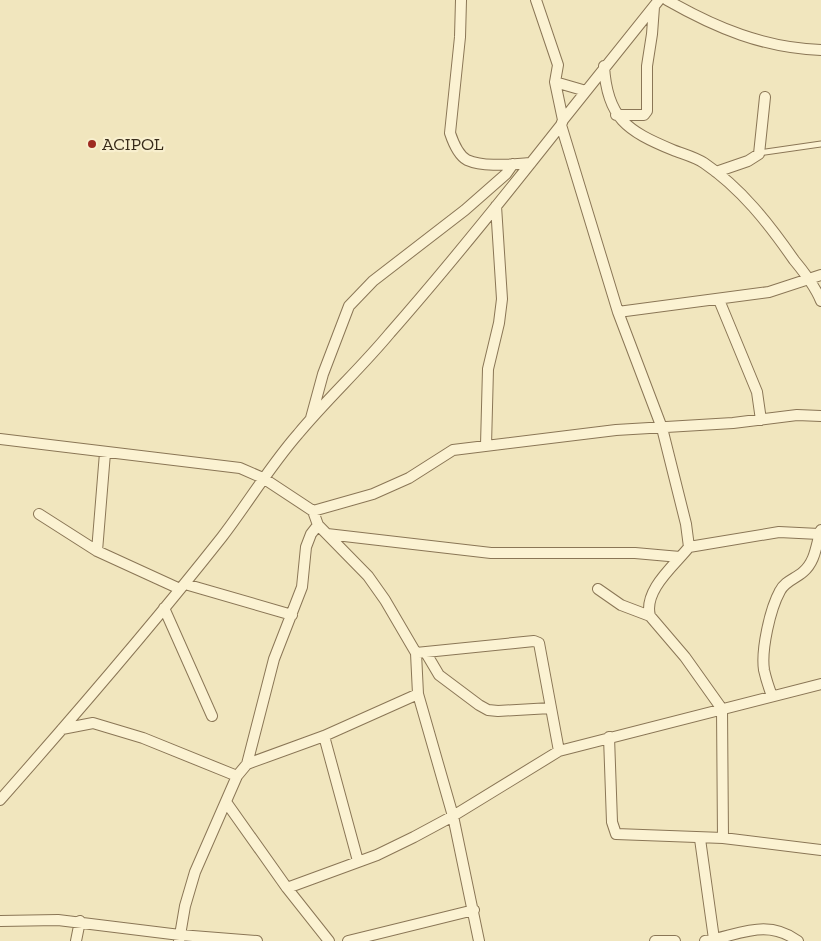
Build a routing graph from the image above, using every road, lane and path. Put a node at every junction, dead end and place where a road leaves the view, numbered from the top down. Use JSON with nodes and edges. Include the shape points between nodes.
{"nodes":[{"id":1,"x":461,"y":0,"type":"edge"},
{"id":2,"x":536,"y":0,"type":"edge"},
{"id":3,"x":667,"y":0,"type":"edge"},
{"id":4,"x":656,"y":3,"type":"edge"},
{"id":5,"x":821,"y":50,"type":"edge"},
{"id":6,"x":604,"y":66,"type":"junction"},
{"id":7,"x":555,"y":82,"type":"junction"},
{"id":8,"x":586,"y":91,"type":"junction"},
{"id":9,"x":765,"y":97,"type":"dead end"},
{"id":10,"x":616,"y":115,"type":"junction"},
{"id":11,"x":562,"y":122,"type":"junction"},
{"id":12,"x":821,"y":144,"type":"edge"},
{"id":13,"x":759,"y":154,"type":"junction"},
{"id":14,"x":531,"y":163,"type":"junction"},
{"id":15,"x":513,"y":164,"type":"junction"},
{"id":16,"x":716,"y":172,"type":"junction"},
{"id":17,"x":496,"y":206,"type":"junction"},
{"id":18,"x":821,"y":275,"type":"edge"},
{"id":19,"x":809,"y":281,"type":"junction"},
{"id":20,"x":719,"y":300,"type":"junction"},
{"id":21,"x":821,"y":301,"type":"edge"},
{"id":22,"x":618,"y":312,"type":"junction"},
{"id":23,"x":821,"y":416,"type":"edge"},
{"id":24,"x":311,"y":420,"type":"junction"},
{"id":25,"x":761,"y":420,"type":"junction"},
{"id":26,"x":662,"y":428,"type":"junction"},
{"id":27,"x":0,"y":439,"type":"edge"},
{"id":28,"x":486,"y":445,"type":"junction"},
{"id":29,"x":105,"y":452,"type":"junction"},
{"id":30,"x":263,"y":478,"type":"junction"},
{"id":31,"x":313,"y":512,"type":"junction"},
{"id":32,"x":39,"y":514,"type":"dead end"},
{"id":33,"x":318,"y":525,"type":"junction"},
{"id":34,"x":820,"y":532,"type":"edge"},
{"id":35,"x":327,"y":534,"type":"junction"},
{"id":36,"x":689,"y":547,"type":"junction"},
{"id":37,"x":97,"y":552,"type":"junction"},
{"id":38,"x":680,"y":556,"type":"junction"},
{"id":39,"x":183,"y":586,"type":"junction"},
{"id":40,"x":598,"y":589,"type":"dead end"},
{"id":41,"x":164,"y":608,"type":"junction"},
{"id":42,"x":292,"y":615,"type":"junction"},
{"id":43,"x":650,"y":616,"type":"junction"},
{"id":44,"x":421,"y":653,"type":"junction"},
{"id":45,"x":821,"y":684,"type":"edge"},
{"id":46,"x":418,"y":694,"type":"junction"},
{"id":47,"x":772,"y":696,"type":"junction"},
{"id":48,"x":84,"y":706,"type":"junction"},
{"id":49,"x":551,"y":708,"type":"junction"},
{"id":50,"x":722,"y":709,"type":"junction"},
{"id":51,"x":212,"y":716,"type":"dead end"},
{"id":52,"x":93,"y":723,"type":"junction"},
{"id":53,"x":62,"y":729,"type":"junction"},
{"id":54,"x":324,"y":736,"type":"junction"},
{"id":55,"x":609,"y":737,"type":"junction"},
{"id":56,"x":559,"y":751,"type":"junction"},
{"id":57,"x":247,"y":764,"type":"junction"},
{"id":58,"x":237,"y":776,"type":"junction"},
{"id":59,"x":0,"y":800,"type":"edge"},
{"id":60,"x":226,"y":802,"type":"junction"},
{"id":61,"x":453,"y":816,"type":"junction"},
{"id":62,"x":723,"y":838,"type":"junction"},
{"id":63,"x":700,"y":839,"type":"junction"},
{"id":64,"x":821,"y":850,"type":"edge"},
{"id":65,"x":358,"y":861,"type":"junction"},
{"id":66,"x":286,"y":888,"type":"junction"},
{"id":67,"x":474,"y":910,"type":"junction"},
{"id":68,"x":0,"y":921,"type":"edge"},
{"id":69,"x":80,"y":921,"type":"junction"},
{"id":70,"x":180,"y":938,"type":"edge"},
{"id":71,"x":710,"y":940,"type":"edge"},
{"id":72,"x":76,"y":941,"type":"edge"},
{"id":73,"x":257,"y":941,"type":"edge"},
{"id":74,"x":329,"y":941,"type":"edge"},
{"id":75,"x":348,"y":941,"type":"edge"},
{"id":76,"x":479,"y":941,"type":"edge"},
{"id":77,"x":655,"y":941,"type":"edge"},
{"id":78,"x":675,"y":941,"type":"edge"},
{"id":79,"x":798,"y":941,"type":"edge"}],
"edges":[{"from":1,"to":15,"type":"street","via":[[450,133],[454,145],[466,159]]},
{"from":2,"to":7,"type":"street","via":[[558,66]]},
{"from":3,"to":5,"type":"street","via":[[694,15],[770,45]]},
{"from":4,"to":6,"type":"street"},
{"from":4,"to":10,"type":"street","via":[[646,66],[647,111],[644,115]]},
{"from":6,"to":8,"type":"street"},
{"from":6,"to":10,"type":"street","via":[[605,86]]},
{"from":7,"to":8,"type":"street"},
{"from":7,"to":11,"type":"street"},
{"from":8,"to":11,"type":"street"},
{"from":9,"to":13,"type":"street"},
{"from":10,"to":16,"type":"street","via":[[649,140],[702,162]]},
{"from":11,"to":14,"type":"street"},
{"from":11,"to":22,"type":"street"},
{"from":12,"to":13,"type":"lane"},
{"from":13,"to":16,"type":"street"},
{"from":14,"to":15,"type":"street"},
{"from":14,"to":17,"type":"street"},
{"from":15,"to":24,"type":"street","via":[[465,210],[373,281],[349,306],[323,374]]},
{"from":16,"to":19,"type":"street","via":[[731,183],[775,233]]},
{"from":17,"to":24,"type":"street","via":[[391,333]]},
{"from":17,"to":28,"type":"street","via":[[502,299],[488,369]]},
{"from":18,"to":19,"type":"street"},
{"from":19,"to":20,"type":"street","via":[[770,292]]},
{"from":19,"to":21,"type":"street"},
{"from":20,"to":22,"type":"street"},
{"from":20,"to":25,"type":"street","via":[[758,392]]},
{"from":22,"to":26,"type":"street"},
{"from":23,"to":25,"type":"street","via":[[797,415]]},
{"from":24,"to":30,"type":"street"},
{"from":25,"to":26,"type":"street"},
{"from":26,"to":28,"type":"street"},
{"from":26,"to":36,"type":"street"},
{"from":27,"to":29,"type":"street"},
{"from":28,"to":31,"type":"street","via":[[453,450],[409,478],[373,494]]},
{"from":29,"to":30,"type":"street","via":[[240,468]]},
{"from":29,"to":37,"type":"street"},
{"from":30,"to":31,"type":"street"},
{"from":30,"to":39,"type":"street"},
{"from":31,"to":33,"type":"street"},
{"from":32,"to":37,"type":"street"},
{"from":33,"to":35,"type":"street"},
{"from":33,"to":42,"type":"street","via":[[306,547],[302,587]]},
{"from":34,"to":36,"type":"street","via":[[779,532]]},
{"from":34,"to":47,"type":"street","via":[[811,562],[780,590],[772,612],[764,670]]},
{"from":35,"to":38,"type":"street","via":[[492,553]]},
{"from":35,"to":44,"type":"street","via":[[372,582]]},
{"from":36,"to":38,"type":"street"},
{"from":37,"to":39,"type":"street"},
{"from":38,"to":43,"type":"street","via":[[650,597]]},
{"from":39,"to":41,"type":"street"},
{"from":39,"to":42,"type":"street"},
{"from":40,"to":43,"type":"street","via":[[621,605]]},
{"from":41,"to":48,"type":"street"},
{"from":41,"to":51,"type":"street"},
{"from":42,"to":57,"type":"street","via":[[274,659]]},
{"from":43,"to":50,"type":"street","via":[[685,657]]},
{"from":44,"to":46,"type":"street"},
{"from":44,"to":49,"type":"street","via":[[439,675],[488,710]]},
{"from":44,"to":49,"type":"street","via":[[539,643]]},
{"from":45,"to":47,"type":"street"},
{"from":46,"to":54,"type":"street"},
{"from":46,"to":61,"type":"street"},
{"from":47,"to":50,"type":"street"},
{"from":48,"to":52,"type":"street"},
{"from":48,"to":53,"type":"street"},
{"from":49,"to":56,"type":"street"},
{"from":50,"to":55,"type":"street"},
{"from":50,"to":62,"type":"street"},
{"from":52,"to":53,"type":"street"},
{"from":52,"to":58,"type":"street","via":[[143,738]]},
{"from":53,"to":59,"type":"street"},
{"from":54,"to":57,"type":"street"},
{"from":54,"to":65,"type":"street"},
{"from":55,"to":56,"type":"street"},
{"from":55,"to":63,"type":"street","via":[[612,822],[616,834]]},
{"from":56,"to":61,"type":"street"},
{"from":57,"to":58,"type":"street"},
{"from":58,"to":60,"type":"street"},
{"from":60,"to":66,"type":"street"},
{"from":60,"to":70,"type":"street","via":[[195,872],[184,906]]},
{"from":61,"to":65,"type":"street","via":[[377,855]]},
{"from":61,"to":67,"type":"street"},
{"from":62,"to":63,"type":"street"},
{"from":62,"to":64,"type":"street"},
{"from":63,"to":71,"type":"street"},
{"from":65,"to":66,"type":"street"},
{"from":66,"to":74,"type":"street"},
{"from":67,"to":75,"type":"street"},
{"from":67,"to":76,"type":"street"},
{"from":68,"to":69,"type":"street"},
{"from":69,"to":70,"type":"street"},
{"from":69,"to":72,"type":"street"},
{"from":70,"to":73,"type":"street"},
{"from":71,"to":79,"type":"street","via":[[773,928]]},
{"from":77,"to":78,"type":"street"}]}
